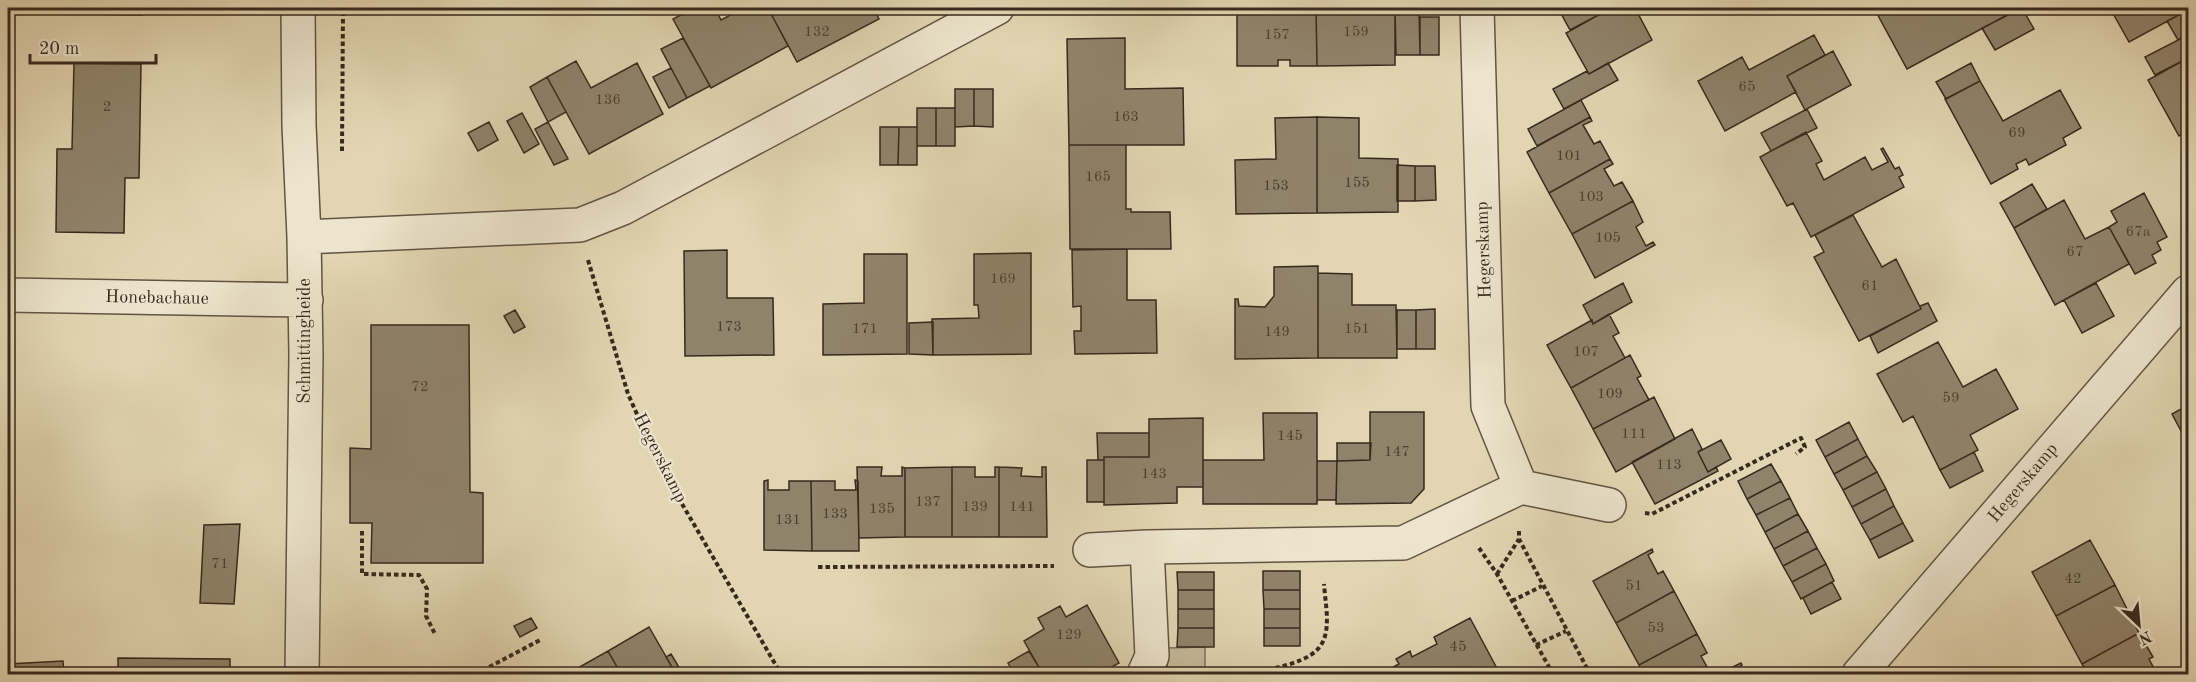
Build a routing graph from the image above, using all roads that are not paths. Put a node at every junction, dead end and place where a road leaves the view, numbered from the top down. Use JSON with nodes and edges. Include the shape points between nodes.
{"nodes":[{"id":1,"x":298,"y":8,"type":"edge"},
{"id":2,"x":996,"y":8,"type":"edge"},
{"id":3,"x":1477,"y":8,"type":"edge"},
{"id":4,"x":304,"y":237,"type":"junction"},
{"id":5,"x":2188,"y":292,"type":"edge"},
{"id":6,"x":8,"y":295,"type":"edge"},
{"id":7,"x":306,"y":300,"type":"junction"},
{"id":8,"x":1521,"y":487,"type":"junction"},
{"id":9,"x":1609,"y":505,"type":"road end"},
{"id":10,"x":1147,"y":547,"type":"junction"},
{"id":11,"x":1089,"y":550,"type":"road end"},
{"id":12,"x":302,"y":675,"type":"edge"},
{"id":13,"x":1144,"y":675,"type":"edge"},
{"id":14,"x":1859,"y":675,"type":"edge"}],
"edges":[{"from":1,"to":4,"type":"street","name":"Schmittingheide","via":[[298,125]]},
{"from":2,"to":4,"type":"street","via":[[623,208],[580,225]]},
{"from":3,"to":8,"type":"street","name":"Hegerskamp","via":[[1488,406]]},
{"from":4,"to":7,"type":"street","name":"Schmittingheide"},
{"from":5,"to":14,"type":"street","name":"Hegerskamp"},
{"from":6,"to":7,"type":"street","name":"Honebachaue"},
{"from":7,"to":12,"type":"street","name":"Schmittingheide"},
{"from":8,"to":9,"type":"street"},
{"from":8,"to":10,"type":"street","via":[[1403,543]]},
{"from":10,"to":11,"type":"street"},
{"from":10,"to":13,"type":"street","via":[[1152,656]]}]}
